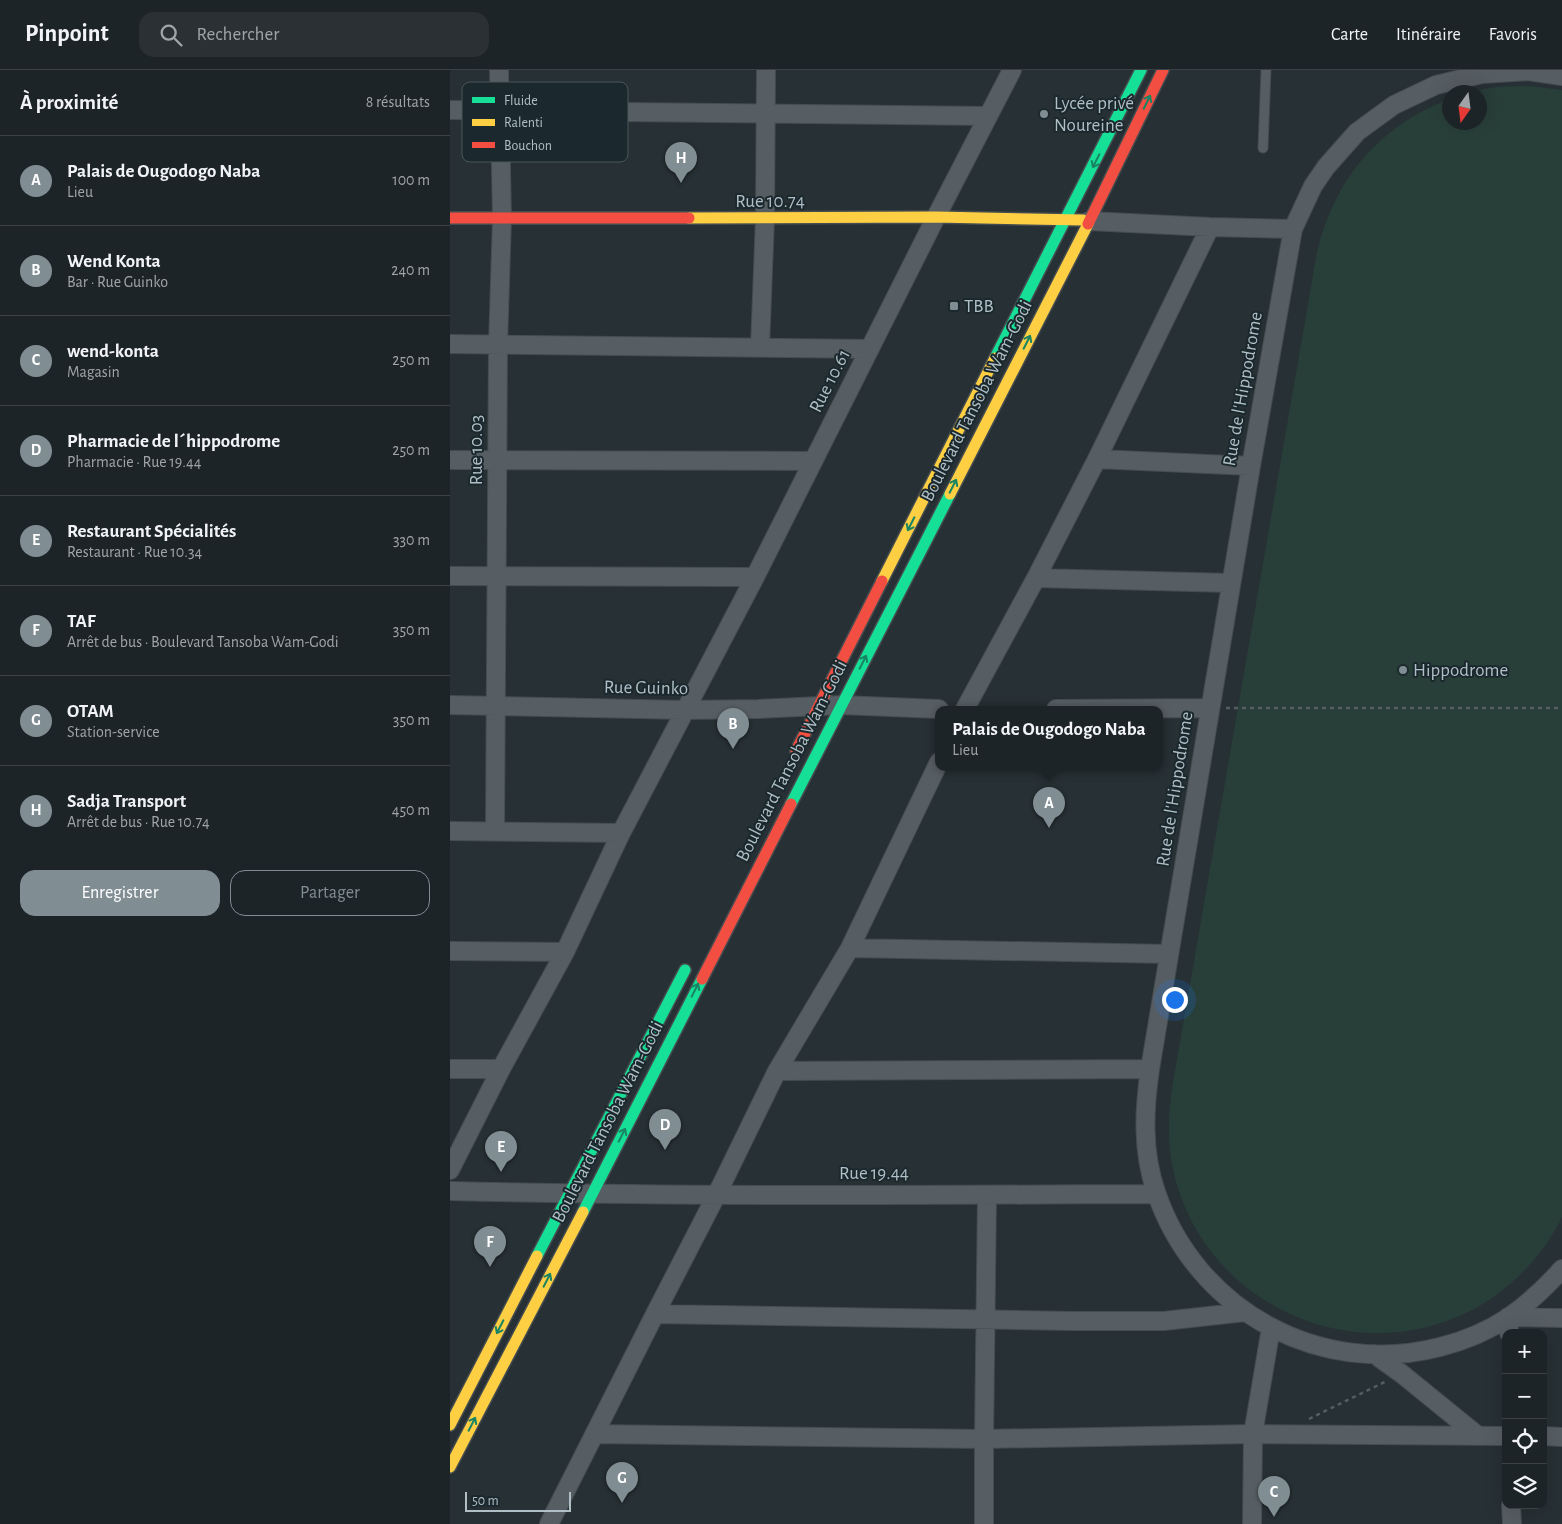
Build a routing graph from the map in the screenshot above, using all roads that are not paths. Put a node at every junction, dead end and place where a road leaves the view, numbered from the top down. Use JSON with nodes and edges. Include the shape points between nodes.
{"nodes":[{"id":1,"x":766,"y":70,"type":"edge"},
{"id":2,"x":1012,"y":70,"type":"edge"},
{"id":3,"x":1141,"y":70,"type":"edge"},
{"id":4,"x":1163,"y":70,"type":"edge"},
{"id":5,"x":1266,"y":70,"type":"edge"},
{"id":6,"x":1562,"y":76,"type":"edge"},
{"id":7,"x":628,"y":111,"type":"edge"},
{"id":8,"x":765,"y":113,"type":"junction"},
{"id":9,"x":988,"y":116,"type":"junction"},
{"id":10,"x":1263,"y":148,"type":"dead end"},
{"id":11,"x":501,"y":162,"type":"edge"},
{"id":12,"x":936,"y":217,"type":"junction"},
{"id":13,"x":450,"y":218,"type":"edge"},
{"id":14,"x":502,"y":218,"type":"junction"},
{"id":15,"x":764,"y":218,"type":"junction"},
{"id":16,"x":1066,"y":220,"type":"junction"},
{"id":17,"x":1089,"y":221,"type":"junction"},
{"id":18,"x":1210,"y":227,"type":"junction"},
{"id":19,"x":1293,"y":229,"type":"junction"},
{"id":20,"x":450,"y":344,"type":"edge"},
{"id":21,"x":498,"y":344,"type":"junction"},
{"id":22,"x":760,"y":347,"type":"junction"},
{"id":23,"x":870,"y":349,"type":"junction"},
{"id":24,"x":1097,"y":459,"type":"junction"},
{"id":25,"x":450,"y":460,"type":"edge"},
{"id":26,"x":497,"y":460,"type":"junction"},
{"id":27,"x":813,"y":462,"type":"junction"},
{"id":28,"x":1250,"y":466,"type":"junction"},
{"id":29,"x":450,"y":576,"type":"edge"},
{"id":30,"x":496,"y":576,"type":"junction"},
{"id":31,"x":755,"y":577,"type":"junction"},
{"id":32,"x":1036,"y":578,"type":"junction"},
{"id":33,"x":1231,"y":584,"type":"junction"},
{"id":34,"x":450,"y":705,"type":"edge"},
{"id":35,"x":841,"y":705,"type":"junction"},
{"id":36,"x":496,"y":706,"type":"junction"},
{"id":37,"x":967,"y":706,"type":"edge"},
{"id":38,"x":818,"y":707,"type":"junction"},
{"id":39,"x":1163,"y":708,"type":"edge"},
{"id":40,"x":1210,"y":708,"type":"junction"},
{"id":41,"x":935,"y":709,"type":"edge"},
{"id":42,"x":685,"y":710,"type":"junction"},
{"id":43,"x":791,"y":760,"type":"dead end"},
{"id":44,"x":935,"y":770,"type":"edge"},
{"id":45,"x":450,"y":831,"type":"edge"},
{"id":46,"x":495,"y":831,"type":"junction"},
{"id":47,"x":621,"y":833,"type":"junction"},
{"id":48,"x":850,"y":948,"type":"junction"},
{"id":49,"x":450,"y":950,"type":"edge"},
{"id":50,"x":565,"y":952,"type":"junction"},
{"id":51,"x":1170,"y":954,"type":"junction"},
{"id":52,"x":690,"y":960,"type":"dead end"},
{"id":53,"x":450,"y":1069,"type":"edge"},
{"id":54,"x":502,"y":1069,"type":"junction"},
{"id":55,"x":1150,"y":1069,"type":"junction"},
{"id":56,"x":777,"y":1071,"type":"junction"},
{"id":57,"x":450,"y":1170,"type":"edge"},
{"id":58,"x":450,"y":1191,"type":"edge"},
{"id":59,"x":568,"y":1194,"type":"junction"},
{"id":60,"x":592,"y":1194,"type":"junction"},
{"id":61,"x":717,"y":1194,"type":"junction"},
{"id":62,"x":1157,"y":1194,"type":"junction"},
{"id":63,"x":987,"y":1195,"type":"junction"},
{"id":64,"x":1562,"y":1269,"type":"edge"},
{"id":65,"x":1245,"y":1312,"type":"junction"},
{"id":66,"x":655,"y":1314,"type":"junction"},
{"id":67,"x":1562,"y":1318,"type":"edge"},
{"id":68,"x":985,"y":1320,"type":"junction"},
{"id":69,"x":1508,"y":1325,"type":"edge"},
{"id":70,"x":1271,"y":1328,"type":"junction"},
{"id":71,"x":1374,"y":1354,"type":"junction"},
{"id":72,"x":450,"y":1425,"type":"edge"},
{"id":73,"x":595,"y":1434,"type":"junction"},
{"id":74,"x":1253,"y":1434,"type":"junction"},
{"id":75,"x":1477,"y":1435,"type":"junction"},
{"id":76,"x":1502,"y":1436,"type":"edge"},
{"id":77,"x":1547,"y":1436,"type":"edge"},
{"id":78,"x":1562,"y":1437,"type":"edge"},
{"id":79,"x":984,"y":1439,"type":"junction"},
{"id":80,"x":450,"y":1467,"type":"edge"},
{"id":81,"x":1512,"y":1509,"type":"edge"},
{"id":82,"x":549,"y":1524,"type":"edge"},
{"id":83,"x":984,"y":1524,"type":"edge"},
{"id":84,"x":1252,"y":1524,"type":"edge"},
{"id":85,"x":1512,"y":1524,"type":"edge"}],
"edges":[{"from":1,"to":8,"type":"street"},
{"from":2,"to":9,"type":"street","name":"Rue 10.61"},
{"from":3,"to":16,"type":"main road","name":"Boulevard Tansoba Wam-Godi","one_way":true},
{"from":17,"to":4,"type":"main road","name":"Boulevard Tansoba Wam-Godi","one_way":true},
{"from":5,"to":10,"type":"lane"},
{"from":6,"to":19,"type":"street","name":"Rue de l'Hippodrome","via":[[1528,71],[1482,74],[1436,85],[1394,105],[1357,132],[1326,167],[1313,186]]},
{"from":7,"to":8,"type":"street"},
{"from":8,"to":9,"type":"street"},
{"from":8,"to":15,"type":"street"},
{"from":9,"to":12,"type":"street","name":"Rue 10.61"},
{"from":11,"to":14,"type":"street","name":"Rue 10.03"},
{"from":12,"to":15,"type":"main road","name":"Rue 10.74"},
{"from":12,"to":16,"type":"main road","name":"Rue 10.74"},
{"from":12,"to":23,"type":"street","name":"Rue 10.61"},
{"from":13,"to":14,"type":"main road","name":"Rue 10.74"},
{"from":14,"to":15,"type":"main road","name":"Rue 10.74"},
{"from":14,"to":21,"type":"street","name":"Rue 10.03"},
{"from":15,"to":22,"type":"street"},
{"from":16,"to":17,"type":"main road","name":"Rue 10.74"},
{"from":16,"to":38,"type":"main road","name":"Boulevard Tansoba Wam-Godi","one_way":true},
{"from":17,"to":18,"type":"street"},
{"from":35,"to":17,"type":"main road","name":"Boulevard Tansoba Wam-Godi","one_way":true},
{"from":18,"to":19,"type":"street"},
{"from":18,"to":24,"type":"street"},
{"from":19,"to":28,"type":"street","name":"Rue de l'Hippodrome"},
{"from":20,"to":21,"type":"street"},
{"from":21,"to":22,"type":"street"},
{"from":21,"to":26,"type":"street","name":"Rue 10.03"},
{"from":22,"to":23,"type":"street"},
{"from":23,"to":27,"type":"street","name":"Rue 10.61"},
{"from":24,"to":28,"type":"street"},
{"from":24,"to":32,"type":"street"},
{"from":25,"to":26,"type":"street"},
{"from":26,"to":27,"type":"street"},
{"from":26,"to":30,"type":"street","name":"Rue 10.03"},
{"from":27,"to":31,"type":"street","name":"Rue 10.61"},
{"from":28,"to":33,"type":"street","name":"Rue de l'Hippodrome"},
{"from":29,"to":30,"type":"street"},
{"from":30,"to":31,"type":"street"},
{"from":30,"to":36,"type":"street","name":"Rue 10.03"},
{"from":31,"to":42,"type":"street","name":"Rue 10.61"},
{"from":32,"to":33,"type":"street"},
{"from":32,"to":37,"type":"street"},
{"from":33,"to":40,"type":"street","name":"Rue de l'Hippodrome"},
{"from":34,"to":36,"type":"street","name":"Rue Guinko"},
{"from":35,"to":38,"type":"street","name":"Rue Guinko"},
{"from":35,"to":41,"type":"street","name":"Rue Guinko"},
{"from":60,"to":35,"type":"main road","name":"Boulevard Tansoba Wam-Godi","one_way":true},
{"from":36,"to":42,"type":"street","name":"Rue Guinko"},
{"from":36,"to":46,"type":"street","name":"Rue 10.03"},
{"from":38,"to":42,"type":"street","name":"Rue Guinko"},
{"from":38,"to":43,"type":"main road","name":"Boulevard Tansoba Wam-Godi"},
{"from":39,"to":40,"type":"street"},
{"from":40,"to":51,"type":"street","name":"Rue de l'Hippodrome"},
{"from":42,"to":47,"type":"street","name":"Rue 10.61"},
{"from":44,"to":48,"type":"street"},
{"from":45,"to":46,"type":"street"},
{"from":46,"to":47,"type":"street"},
{"from":47,"to":50,"type":"street","name":"Rue 10.61"},
{"from":48,"to":51,"type":"street"},
{"from":48,"to":56,"type":"street"},
{"from":49,"to":50,"type":"street"},
{"from":50,"to":54,"type":"street","name":"Rue 10.61"},
{"from":51,"to":55,"type":"street","name":"Rue de l'Hippodrome"},
{"from":52,"to":59,"type":"main road","name":"Boulevard Tansoba Wam-Godi"},
{"from":53,"to":54,"type":"street"},
{"from":54,"to":57,"type":"street","name":"Rue 10.61"},
{"from":55,"to":56,"type":"street"},
{"from":55,"to":62,"type":"street","name":"Rue de l'Hippodrome","via":[[1145,1123],[1150,1168]]},
{"from":56,"to":61,"type":"street"},
{"from":58,"to":59,"type":"street","name":"Rue 19.44"},
{"from":59,"to":60,"type":"street","name":"Rue 19.44"},
{"from":59,"to":72,"type":"main road","name":"Boulevard Tansoba Wam-Godi","one_way":true},
{"from":60,"to":61,"type":"street","name":"Rue 19.44"},
{"from":80,"to":60,"type":"main road","name":"Boulevard Tansoba Wam-Godi","one_way":true},
{"from":61,"to":63,"type":"street","name":"Rue 19.44"},
{"from":61,"to":66,"type":"street"},
{"from":62,"to":63,"type":"street","name":"Rue 19.44"},
{"from":62,"to":65,"type":"street","name":"Rue de l'Hippodrome","via":[[1186,1252],[1215,1288]]},
{"from":63,"to":68,"type":"street"},
{"from":64,"to":69,"type":"street","name":"Rue de l'Hippodrome"},
{"from":65,"to":68,"type":"street","via":[[1164,1321]]},
{"from":65,"to":70,"type":"street","name":"Rue de l'Hippodrome"},
{"from":66,"to":68,"type":"street"},
{"from":66,"to":73,"type":"street"},
{"from":67,"to":69,"type":"street"},
{"from":68,"to":79,"type":"street"},
{"from":69,"to":71,"type":"street","name":"Rue de l'Hippodrome","via":[[1450,1344],[1405,1353]]},
{"from":70,"to":71,"type":"street","name":"Rue de l'Hippodrome","via":[[1314,1345]]},
{"from":70,"to":74,"type":"street"},
{"from":71,"to":75,"type":"street"},
{"from":73,"to":79,"type":"street"},
{"from":73,"to":82,"type":"street"},
{"from":74,"to":75,"type":"street"},
{"from":74,"to":79,"type":"street"},
{"from":74,"to":84,"type":"street"},
{"from":75,"to":76,"type":"street"},
{"from":77,"to":78,"type":"street"},
{"from":79,"to":83,"type":"street"},
{"from":81,"to":85,"type":"street"}]}
